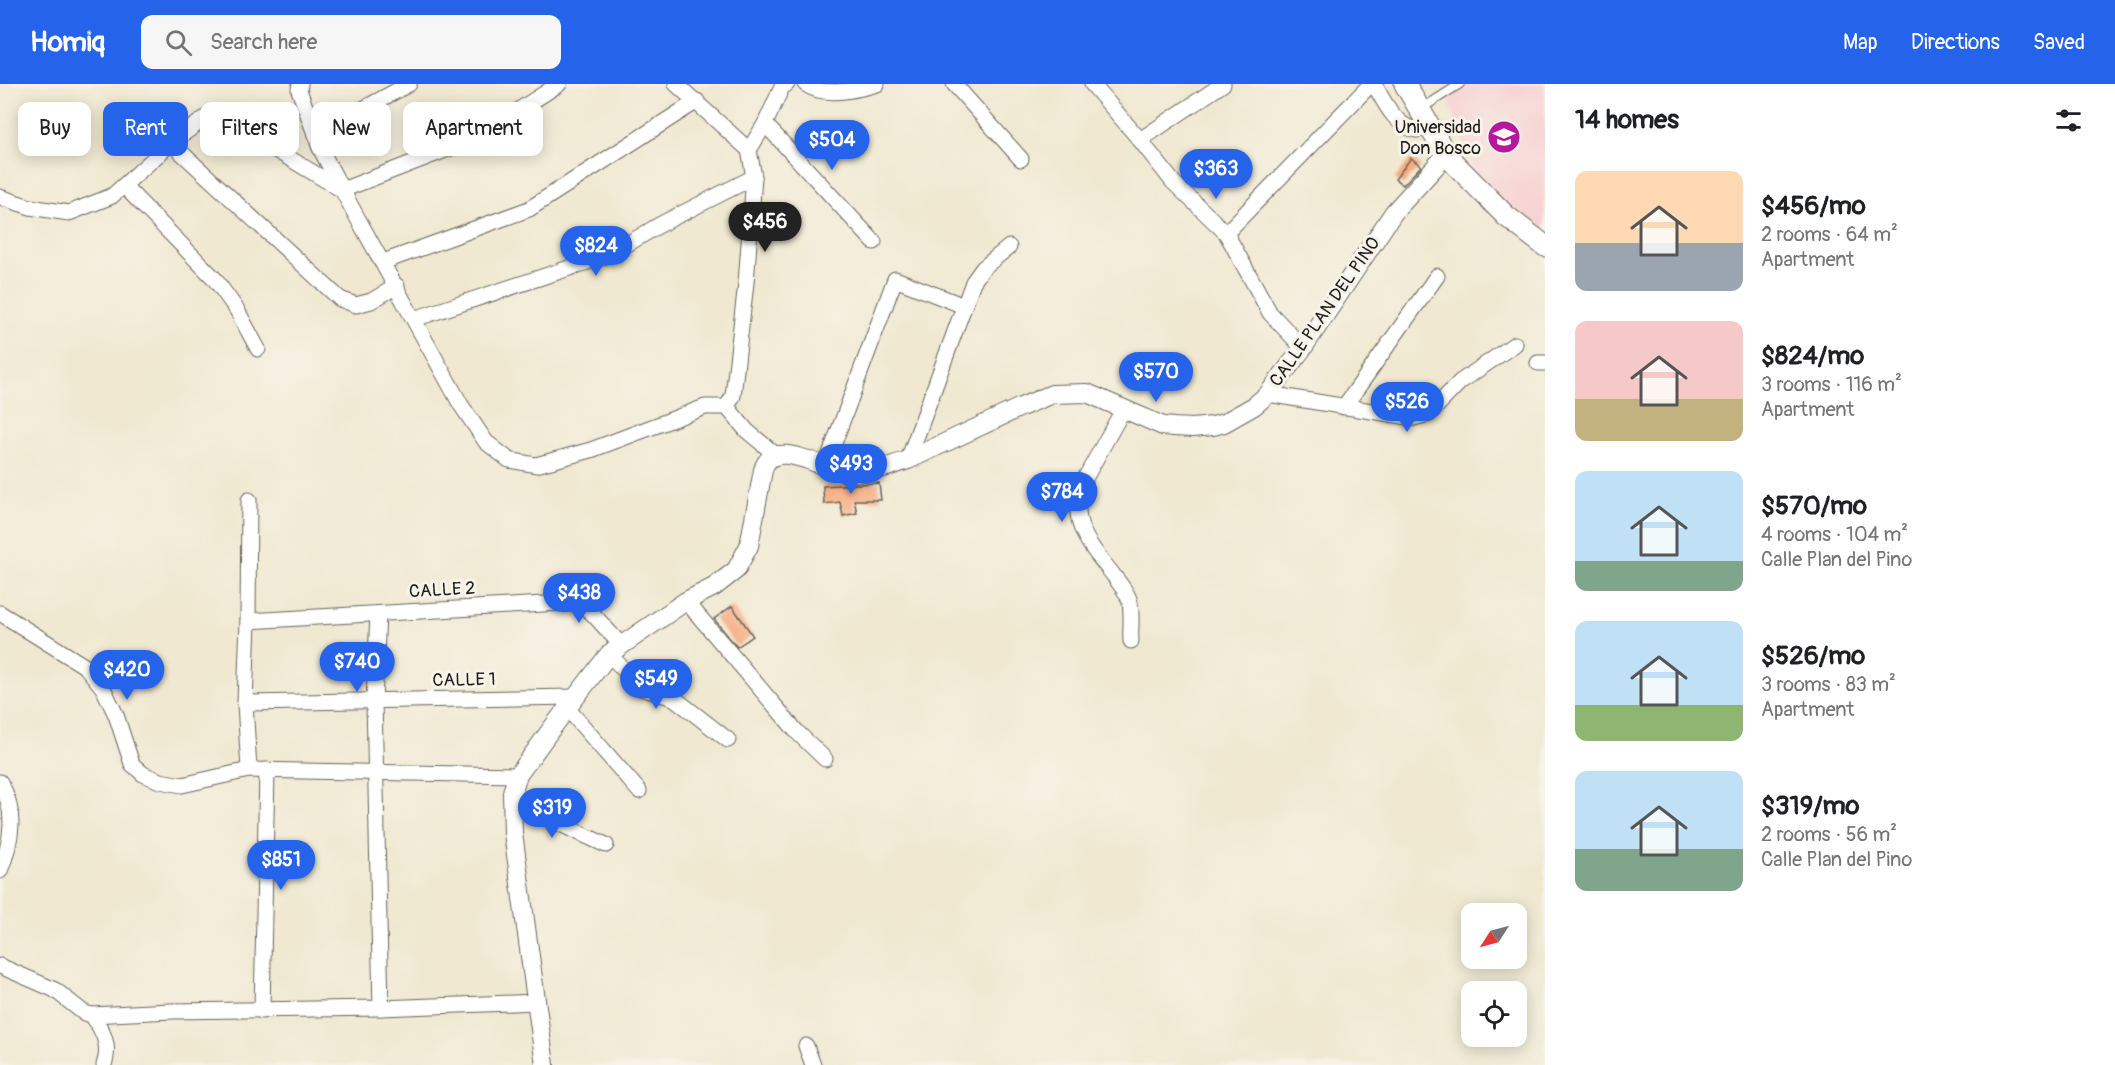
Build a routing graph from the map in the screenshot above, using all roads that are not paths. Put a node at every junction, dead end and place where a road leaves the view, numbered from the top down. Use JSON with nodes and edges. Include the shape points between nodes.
{"nodes":[{"id":1,"x":300,"y":84,"type":"edge"},
{"id":2,"x":409,"y":84,"type":"edge"},
{"id":3,"x":559,"y":84,"type":"edge"},
{"id":4,"x":676,"y":84,"type":"edge"},
{"id":5,"x":787,"y":84,"type":"edge"},
{"id":6,"x":805,"y":84,"type":"edge"},
{"id":7,"x":877,"y":84,"type":"edge"},
{"id":8,"x":954,"y":84,"type":"edge"},
{"id":9,"x":1092,"y":84,"type":"edge"},
{"id":10,"x":1223,"y":84,"type":"edge"},
{"id":11,"x":1373,"y":84,"type":"edge"},
{"id":12,"x":1405,"y":84,"type":"edge"},
{"id":13,"x":1460,"y":84,"type":"edge"},
{"id":14,"x":697,"y":101,"type":"junction"},
{"id":15,"x":376,"y":102,"type":"edge"},
{"id":16,"x":1426,"y":119,"type":"junction"},
{"id":17,"x":311,"y":124,"type":"edge"},
{"id":18,"x":765,"y":124,"type":"junction"},
{"id":19,"x":188,"y":130,"type":"edge"},
{"id":20,"x":1140,"y":140,"type":"junction"},
{"id":21,"x":749,"y":150,"type":"junction"},
{"id":22,"x":1446,"y":155,"type":"junction"},
{"id":23,"x":157,"y":156,"type":"edge"},
{"id":24,"x":185,"y":156,"type":"edge"},
{"id":25,"x":325,"y":156,"type":"edge"},
{"id":26,"x":1021,"y":159,"type":"dead end"},
{"id":27,"x":754,"y":177,"type":"junction"},
{"id":28,"x":124,"y":186,"type":"junction"},
{"id":29,"x":342,"y":190,"type":"junction"},
{"id":30,"x":0,"y":197,"type":"edge"},
{"id":31,"x":1226,"y":233,"type":"junction"},
{"id":32,"x":874,"y":242,"type":"dead end"},
{"id":33,"x":1545,"y":246,"type":"edge"},
{"id":34,"x":1009,"y":248,"type":"dead end"},
{"id":35,"x":383,"y":262,"type":"junction"},
{"id":36,"x":1437,"y":276,"type":"dead end"},
{"id":37,"x":397,"y":286,"type":"junction"},
{"id":38,"x":964,"y":306,"type":"junction"},
{"id":39,"x":414,"y":319,"type":"junction"},
{"id":40,"x":1515,"y":344,"type":"dead end"},
{"id":41,"x":1303,"y":348,"type":"junction"},
{"id":42,"x":258,"y":349,"type":"dead end"},
{"id":43,"x":1268,"y":394,"type":"junction"},
{"id":44,"x":727,"y":407,"type":"junction"},
{"id":45,"x":1344,"y":407,"type":"junction"},
{"id":46,"x":1124,"y":408,"type":"junction"},
{"id":47,"x":776,"y":455,"type":"junction"},
{"id":48,"x":908,"y":460,"type":"junction"},
{"id":49,"x":828,"y":468,"type":"junction"},
{"id":50,"x":249,"y":500,"type":"dead end"},
{"id":51,"x":686,"y":601,"type":"junction"},
{"id":52,"x":0,"y":613,"type":"edge"},
{"id":53,"x":378,"y":614,"type":"junction"},
{"id":54,"x":248,"y":621,"type":"junction"},
{"id":55,"x":1131,"y":641,"type":"dead end"},
{"id":56,"x":615,"y":649,"type":"junction"},
{"id":57,"x":374,"y":701,"type":"junction"},
{"id":58,"x":245,"y":703,"type":"junction"},
{"id":59,"x":571,"y":703,"type":"junction"},
{"id":60,"x":728,"y":740,"type":"dead end"},
{"id":61,"x":825,"y":759,"type":"dead end"},
{"id":62,"x":249,"y":770,"type":"junction"},
{"id":63,"x":267,"y":770,"type":"junction"},
{"id":64,"x":377,"y":772,"type":"junction"},
{"id":65,"x":518,"y":775,"type":"junction"},
{"id":66,"x":0,"y":782,"type":"edge"},
{"id":67,"x":639,"y":791,"type":"dead end"},
{"id":68,"x":512,"y":802,"type":"junction"},
{"id":69,"x":606,"y":845,"type":"dead end"},
{"id":70,"x":0,"y":871,"type":"edge"},
{"id":71,"x":0,"y":966,"type":"edge"},
{"id":72,"x":537,"y":1002,"type":"junction"},
{"id":73,"x":381,"y":1008,"type":"junction"},
{"id":74,"x":262,"y":1011,"type":"junction"},
{"id":75,"x":92,"y":1015,"type":"junction"},
{"id":76,"x":806,"y":1046,"type":"dead end"},
{"id":77,"x":104,"y":1065,"type":"edge"},
{"id":78,"x":545,"y":1065,"type":"edge"},
{"id":79,"x":813,"y":1065,"type":"edge"}],
"edges":[{"from":1,"to":17,"type":"street"},
{"from":2,"to":15,"type":"street"},
{"from":3,"to":29,"type":"street","via":[[474,139]]},
{"from":4,"to":14,"type":"street"},
{"from":5,"to":18,"type":"street"},
{"from":6,"to":7,"type":"street","via":[[812,90],[832,91]]},
{"from":8,"to":26,"type":"street"},
{"from":9,"to":20,"type":"street"},
{"from":10,"to":20,"type":"street"},
{"from":11,"to":16,"type":"street","via":[[1403,125],[1417,130]]},
{"from":11,"to":31,"type":"street"},
{"from":12,"to":16,"type":"main road"},
{"from":13,"to":16,"type":"lane"},
{"from":14,"to":21,"type":"street"},
{"from":14,"to":35,"type":"street","via":[[529,209]]},
{"from":16,"to":22,"type":"main road"},
{"from":18,"to":21,"type":"street"},
{"from":18,"to":32,"type":"street"},
{"from":19,"to":29,"type":"street","via":[[207,116],[224,116],[239,129]]},
{"from":20,"to":31,"type":"street","via":[[1173,182]]},
{"from":21,"to":27,"type":"street"},
{"from":22,"to":33,"type":"main road","via":[[1506,216]]},
{"from":22,"to":41,"type":"street","name":"CALLE PLAN DEL PINO","via":[[1394,212]]},
{"from":23,"to":28,"type":"street"},
{"from":24,"to":37,"type":"street","via":[[340,299],[356,305]]},
{"from":25,"to":29,"type":"street"},
{"from":27,"to":39,"type":"street","via":[[609,255]]},
{"from":27,"to":44,"type":"street","via":[[733,396]]},
{"from":28,"to":30,"type":"street","via":[[112,196],[69,213]]},
{"from":28,"to":42,"type":"street","via":[[214,278]]},
{"from":29,"to":35,"type":"street"},
{"from":31,"to":41,"type":"street","via":[[1270,313]]},
{"from":34,"to":38,"type":"street","via":[[983,268]]},
{"from":35,"to":37,"type":"street"},
{"from":36,"to":45,"type":"street"},
{"from":37,"to":39,"type":"street"},
{"from":38,"to":48,"type":"street"},
{"from":38,"to":49,"type":"street","via":[[895,279]]},
{"from":39,"to":44,"type":"street","via":[[461,405],[486,442],[508,460],[536,465],[591,450],[705,407]]},
{"from":40,"to":45,"type":"street","via":[[1460,382],[1429,414],[1414,418]]},
{"from":41,"to":43,"type":"street","name":"CALLE PLAN DEL PINO"},
{"from":43,"to":45,"type":"street"},
{"from":43,"to":46,"type":"street","name":"CALLE PLAN DEL PINO","via":[[1224,423],[1204,427],[1163,426]]},
{"from":44,"to":47,"type":"street","via":[[747,431]]},
{"from":46,"to":48,"type":"street","name":"CALLE PLAN DEL PINO","via":[[1087,393],[1043,396]]},
{"from":46,"to":55,"type":"street","via":[[1078,493],[1078,523],[1129,600]]},
{"from":47,"to":49,"type":"street","name":"CALLE PLAN DEL PINO","via":[[787,454]]},
{"from":47,"to":51,"type":"street","via":[[765,463],[744,558],[724,580]]},
{"from":48,"to":49,"type":"street","name":"CALLE PLAN DEL PINO","via":[[860,472]]},
{"from":50,"to":54,"type":"street"},
{"from":51,"to":56,"type":"street"},
{"from":51,"to":61,"type":"street","via":[[797,732]]},
{"from":52,"to":62,"type":"street","via":[[86,667],[103,688],[132,764],[143,774],[182,786]]},
{"from":53,"to":54,"type":"street","name":"CALLE 2"},
{"from":53,"to":56,"type":"street","name":"CALLE 2","via":[[578,602],[592,613]]},
{"from":53,"to":57,"type":"street"},
{"from":54,"to":58,"type":"street"},
{"from":56,"to":59,"type":"street"},
{"from":56,"to":60,"type":"street","name":"CALLE 2","via":[[641,688],[674,698]]},
{"from":57,"to":58,"type":"street","name":"CALLE 1"},
{"from":57,"to":59,"type":"street","name":"CALLE 1"},
{"from":57,"to":64,"type":"street"},
{"from":58,"to":62,"type":"street"},
{"from":59,"to":65,"type":"street"},
{"from":59,"to":67,"type":"street"},
{"from":62,"to":63,"type":"street"},
{"from":63,"to":64,"type":"street"},
{"from":63,"to":74,"type":"street"},
{"from":64,"to":65,"type":"street"},
{"from":64,"to":73,"type":"street"},
{"from":65,"to":68,"type":"street"},
{"from":66,"to":70,"type":"street","via":[[8,796],[12,828]]},
{"from":68,"to":69,"type":"street"},
{"from":68,"to":72,"type":"street"},
{"from":71,"to":75,"type":"street","via":[[55,990]]},
{"from":72,"to":73,"type":"street"},
{"from":72,"to":78,"type":"street"},
{"from":73,"to":74,"type":"street"},
{"from":74,"to":75,"type":"street"},
{"from":75,"to":77,"type":"street","via":[[107,1043]]},
{"from":76,"to":79,"type":"street"}]}
